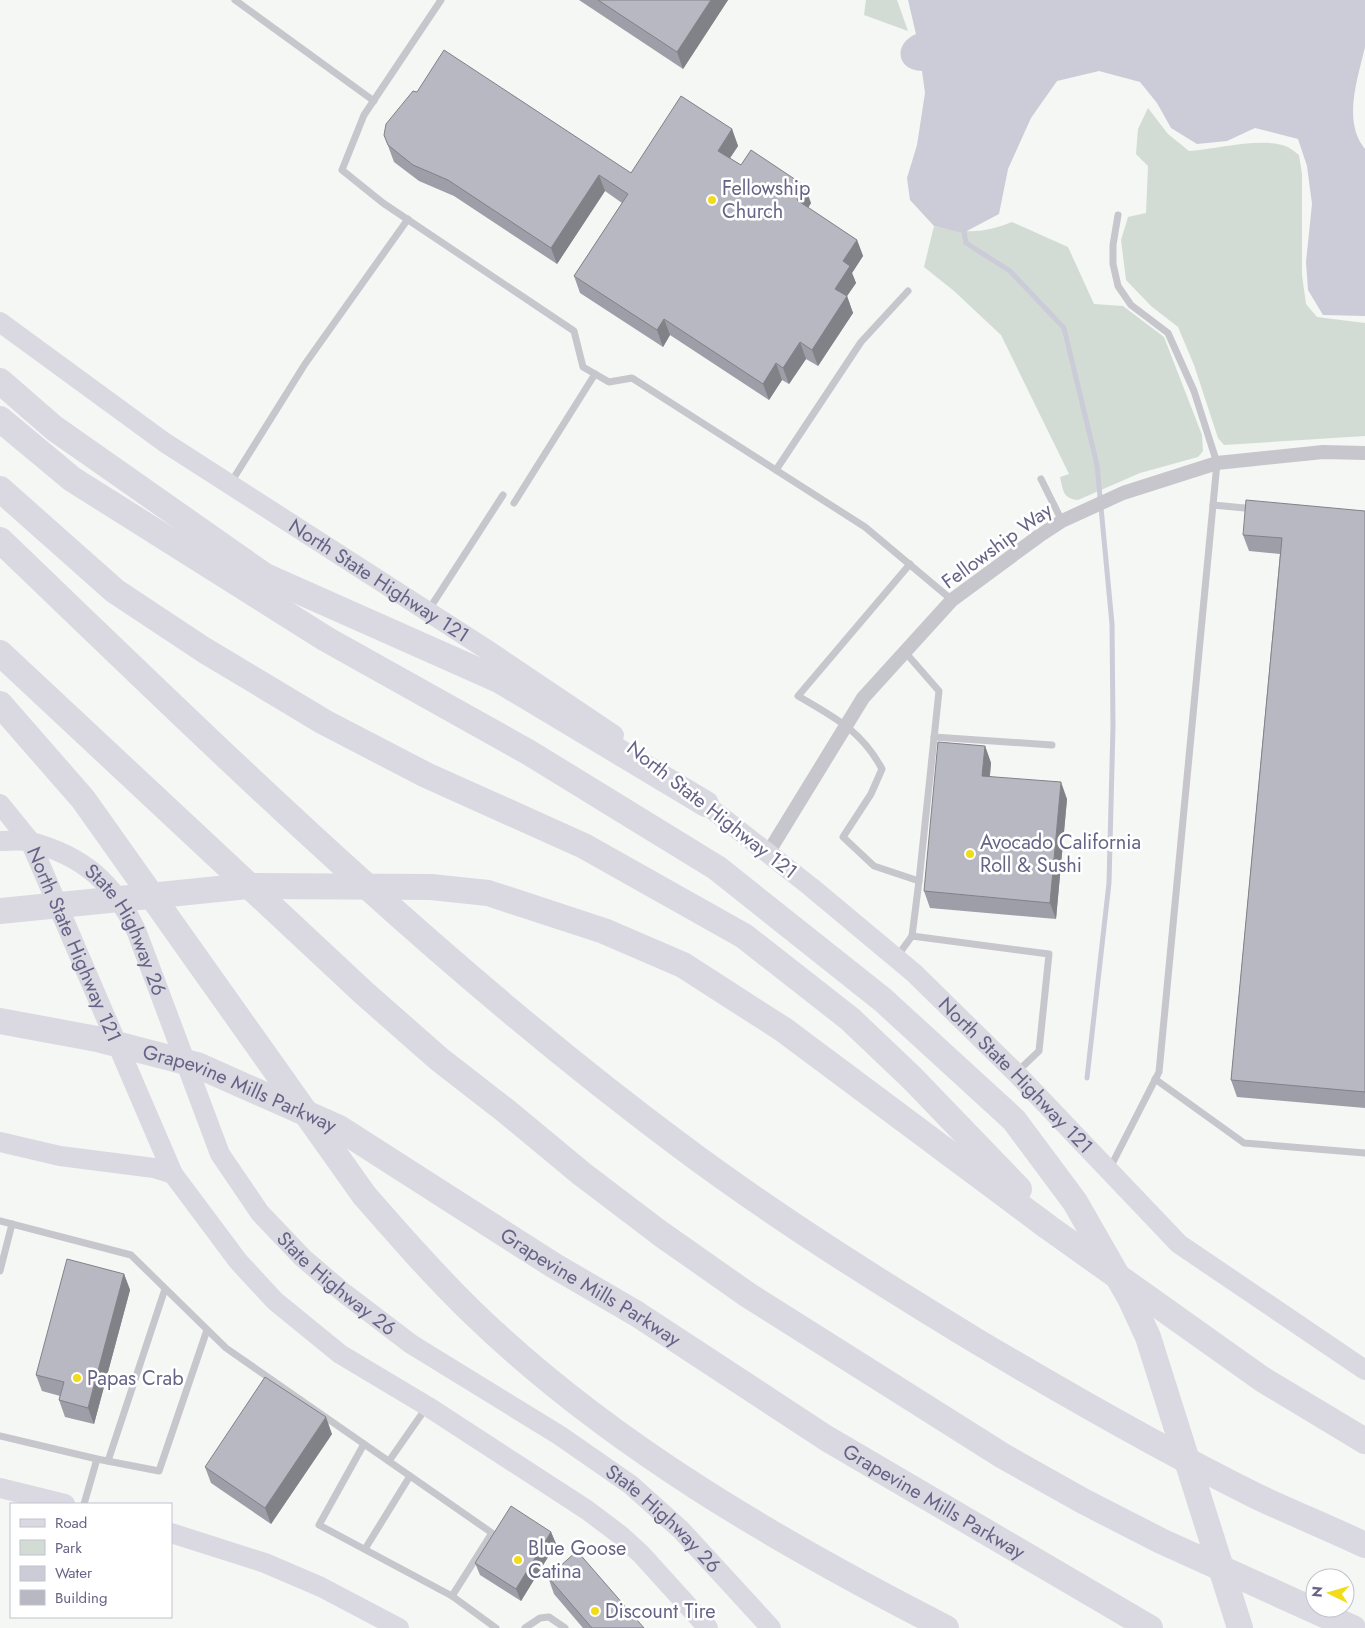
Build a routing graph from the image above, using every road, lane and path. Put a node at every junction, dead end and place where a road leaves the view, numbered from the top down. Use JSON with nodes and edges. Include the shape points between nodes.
{"nodes":[{"id":1,"x":234,"y":0,"type":"edge"},
{"id":2,"x":442,"y":0,"type":"edge"},
{"id":3,"x":374,"y":101,"type":"junction"},
{"id":4,"x":1118,"y":215,"type":"dead end"},
{"id":5,"x":408,"y":220,"type":"junction"},
{"id":6,"x":908,"y":291,"type":"dead end"},
{"id":7,"x":0,"y":322,"type":"edge"},
{"id":8,"x":595,"y":374,"type":"junction"},
{"id":9,"x":0,"y":381,"type":"edge"},
{"id":10,"x":0,"y":419,"type":"edge"},
{"id":11,"x":1365,"y":453,"type":"edge"},
{"id":12,"x":1217,"y":463,"type":"junction"},
{"id":13,"x":776,"y":470,"type":"junction"},
{"id":14,"x":1041,"y":479,"type":"dead end"},
{"id":15,"x":230,"y":484,"type":"junction"},
{"id":16,"x":0,"y":489,"type":"edge"},
{"id":17,"x":503,"y":495,"type":"dead end"},
{"id":18,"x":514,"y":503,"type":"dead end"},
{"id":19,"x":1213,"y":505,"type":"junction"},
{"id":20,"x":1260,"y":509,"type":"edge"},
{"id":21,"x":1062,"y":521,"type":"junction"},
{"id":22,"x":0,"y":540,"type":"edge"},
{"id":23,"x":910,"y":564,"type":"junction"},
{"id":24,"x":952,"y":600,"type":"junction"},
{"id":25,"x":428,"y":611,"type":"junction"},
{"id":26,"x":905,"y":652,"type":"junction"},
{"id":27,"x":0,"y":653,"type":"edge"},
{"id":28,"x":0,"y":704,"type":"edge"},
{"id":29,"x":847,"y":725,"type":"junction"},
{"id":30,"x":934,"y":737,"type":"junction"},
{"id":31,"x":1052,"y":744,"type":"dead end"},
{"id":32,"x":0,"y":804,"type":"edge"},
{"id":33,"x":706,"y":804,"type":"junction"},
{"id":34,"x":0,"y":841,"type":"edge"},
{"id":35,"x":30,"y":841,"type":"junction"},
{"id":36,"x":768,"y":853,"type":"junction"},
{"id":37,"x":919,"y":881,"type":"junction"},
{"id":38,"x":0,"y":911,"type":"edge"},
{"id":39,"x":912,"y":936,"type":"junction"},
{"id":40,"x":896,"y":958,"type":"junction"},
{"id":41,"x":0,"y":1021,"type":"edge"},
{"id":42,"x":1016,"y":1073,"type":"junction"},
{"id":43,"x":1155,"y":1079,"type":"junction"},
{"id":44,"x":0,"y":1142,"type":"edge"},
{"id":45,"x":1365,"y":1153,"type":"edge"},
{"id":46,"x":1109,"y":1170,"type":"junction"},
{"id":47,"x":174,"y":1174,"type":"junction"},
{"id":48,"x":0,"y":1221,"type":"edge"},
{"id":49,"x":12,"y":1224,"type":"junction"},
{"id":50,"x":1070,"y":1242,"type":"junction"},
{"id":51,"x":0,"y":1272,"type":"edge"},
{"id":52,"x":165,"y":1289,"type":"junction"},
{"id":53,"x":207,"y":1330,"type":"junction"},
{"id":54,"x":1365,"y":1370,"type":"edge"},
{"id":55,"x":427,"y":1406,"type":"junction"},
{"id":56,"x":0,"y":1436,"type":"edge"},
{"id":57,"x":1365,"y":1441,"type":"edge"},
{"id":58,"x":364,"y":1444,"type":"junction"},
{"id":59,"x":97,"y":1459,"type":"junction"},
{"id":60,"x":108,"y":1461,"type":"junction"},
{"id":61,"x":389,"y":1461,"type":"junction"},
{"id":62,"x":410,"y":1476,"type":"junction"},
{"id":63,"x":0,"y":1488,"type":"edge"},
{"id":64,"x":61,"y":1503,"type":"edge"},
{"id":65,"x":84,"y":1503,"type":"edge"},
{"id":66,"x":172,"y":1533,"type":"edge"},
{"id":67,"x":1365,"y":1545,"type":"edge"},
{"id":68,"x":365,"y":1549,"type":"junction"},
{"id":69,"x":452,"y":1596,"type":"junction"},
{"id":70,"x":399,"y":1628,"type":"edge"},
{"id":71,"x":496,"y":1628,"type":"edge"},
{"id":72,"x":524,"y":1628,"type":"edge"},
{"id":73,"x":565,"y":1628,"type":"edge"},
{"id":74,"x":708,"y":1628,"type":"edge"},
{"id":75,"x":771,"y":1628,"type":"edge"},
{"id":76,"x":946,"y":1628,"type":"edge"},
{"id":77,"x":1150,"y":1628,"type":"edge"},
{"id":78,"x":1240,"y":1628,"type":"edge"},
{"id":79,"x":1353,"y":1628,"type":"edge"}],
"edges":[{"from":1,"to":3,"type":"lane"},
{"from":2,"to":3,"type":"lane"},
{"from":3,"to":5,"type":"lane","via":[[364,115],[342,170]]},
{"from":4,"to":12,"type":"lane","via":[[1113,264],[1118,286],[1131,305],[1168,333],[1194,391]]},
{"from":5,"to":8,"type":"lane","via":[[574,331],[583,367]]},
{"from":5,"to":15,"type":"lane","via":[[305,364]]},
{"from":6,"to":13,"type":"lane","via":[[861,342]]},
{"from":7,"to":15,"type":"main road","name":"North State Highway 121","via":[[104,400]]},
{"from":8,"to":13,"type":"lane","via":[[609,382],[632,378]]},
{"from":8,"to":18,"type":"lane"},
{"from":9,"to":33,"type":"highway","via":[[54,428],[265,576],[499,680]]},
{"from":10,"to":78,"type":"highway","via":[[72,478],[199,560],[326,639],[528,752],[717,868],[883,1000],[1014,1120],[1075,1202],[1148,1336]]},
{"from":11,"to":12,"type":"street","name":"Fellowship Way","via":[[1323,452]]},
{"from":12,"to":19,"type":"lane"},
{"from":12,"to":21,"type":"street","name":"Fellowship Way","via":[[1123,493]]},
{"from":13,"to":23,"type":"lane","via":[[865,527]]},
{"from":14,"to":21,"type":"lane"},
{"from":15,"to":25,"type":"main road","name":"North State Highway 121"},
{"from":16,"to":50,"type":"highway","via":[[115,591],[204,650],[324,722],[426,775],[584,846],[744,936],[850,1019],[906,1072]]},
{"from":17,"to":25,"type":"lane"},
{"from":19,"to":20,"type":"lane"},
{"from":19,"to":43,"type":"lane","via":[[1159,1072]]},
{"from":21,"to":24,"type":"street","name":"Fellowship Way"},
{"from":22,"to":67,"type":"highway","via":[[338,863],[590,1076],[680,1145],[757,1201],[914,1302],[1078,1401],[1256,1496]]},
{"from":23,"to":24,"type":"lane"},
{"from":23,"to":29,"type":"lane","via":[[798,696]]},
{"from":24,"to":26,"type":"street","name":"Fellowship Way"},
{"from":25,"to":33,"type":"main road","name":"North State Highway 121","via":[[622,740]]},
{"from":26,"to":29,"type":"street","name":"Fellowship Way","via":[[863,698]]},
{"from":26,"to":30,"type":"lane","via":[[939,692]]},
{"from":27,"to":79,"type":"highway","via":[[364,994],[438,1059],[661,1234],[748,1295],[1003,1456],[1161,1541]]},
{"from":28,"to":76,"type":"highway","via":[[83,800],[364,1195],[473,1313],[577,1401],[645,1452],[768,1532]]},
{"from":29,"to":36,"type":"street","name":"Fellowship Way"},
{"from":29,"to":37,"type":"lane","via":[[873,751],[882,768],[871,794],[843,837],[874,866]]},
{"from":30,"to":31,"type":"lane"},
{"from":30,"to":37,"type":"lane"},
{"from":32,"to":35,"type":"main road","name":"North State Highway 121"},
{"from":33,"to":36,"type":"main road","name":"North State Highway 121"},
{"from":34,"to":35,"type":"main road"},
{"from":35,"to":47,"type":"main road","name":"North State Highway 121"},
{"from":35,"to":75,"type":"main road","name":"State Highway 26","via":[[79,861],[98,874],[126,909],[220,1154],[260,1213],[303,1258],[411,1344],[559,1435],[631,1485],[681,1530]]},
{"from":36,"to":40,"type":"main road","name":"North State Highway 121"},
{"from":37,"to":39,"type":"lane"},
{"from":38,"to":50,"type":"highway","via":[[248,886],[431,887],[488,893],[604,931],[683,965],[784,1030]]},
{"from":39,"to":40,"type":"lane"},
{"from":39,"to":42,"type":"lane","via":[[1049,954],[1039,1050]]},
{"from":40,"to":42,"type":"main road","name":"North State Highway 121"},
{"from":41,"to":77,"type":"highway","name":"Grapevine Mills Parkway","via":[[97,1039],[197,1065],[339,1128],[553,1265],[637,1314],[826,1438]]},
{"from":42,"to":46,"type":"main road","name":"North State Highway 121"},
{"from":43,"to":45,"type":"lane","via":[[1244,1143]]},
{"from":43,"to":46,"type":"lane"},
{"from":44,"to":47,"type":"main road","via":[[60,1156],[154,1168]]},
{"from":46,"to":54,"type":"main road","name":"North State Highway 121","via":[[1179,1244]]},
{"from":47,"to":55,"type":"main road","name":"State Highway 26","via":[[238,1261],[275,1301],[340,1354]]},
{"from":48,"to":49,"type":"lane"},
{"from":49,"to":51,"type":"lane"},
{"from":49,"to":52,"type":"lane","via":[[131,1255]]},
{"from":50,"to":57,"type":"highway","via":[[1262,1379]]},
{"from":52,"to":53,"type":"lane"},
{"from":52,"to":60,"type":"lane"},
{"from":53,"to":58,"type":"lane","via":[[226,1348]]},
{"from":53,"to":60,"type":"lane","via":[[159,1471]]},
{"from":55,"to":61,"type":"lane"},
{"from":55,"to":74,"type":"main road","name":"State Highway 26","via":[[619,1534]]},
{"from":56,"to":59,"type":"lane"},
{"from":58,"to":61,"type":"lane"},
{"from":58,"to":68,"type":"lane","via":[[319,1525]]},
{"from":59,"to":60,"type":"lane"},
{"from":59,"to":65,"type":"lane"},
{"from":61,"to":62,"type":"lane"},
{"from":62,"to":68,"type":"lane"},
{"from":62,"to":69,"type":"lane","via":[[492,1533]]},
{"from":63,"to":64,"type":"main road"},
{"from":66,"to":70,"type":"main road","via":[[265,1563],[321,1587]]},
{"from":68,"to":69,"type":"lane"},
{"from":69,"to":71,"type":"lane"},
{"from":72,"to":73,"type":"lane","via":[[540,1618],[549,1617]]}]}
